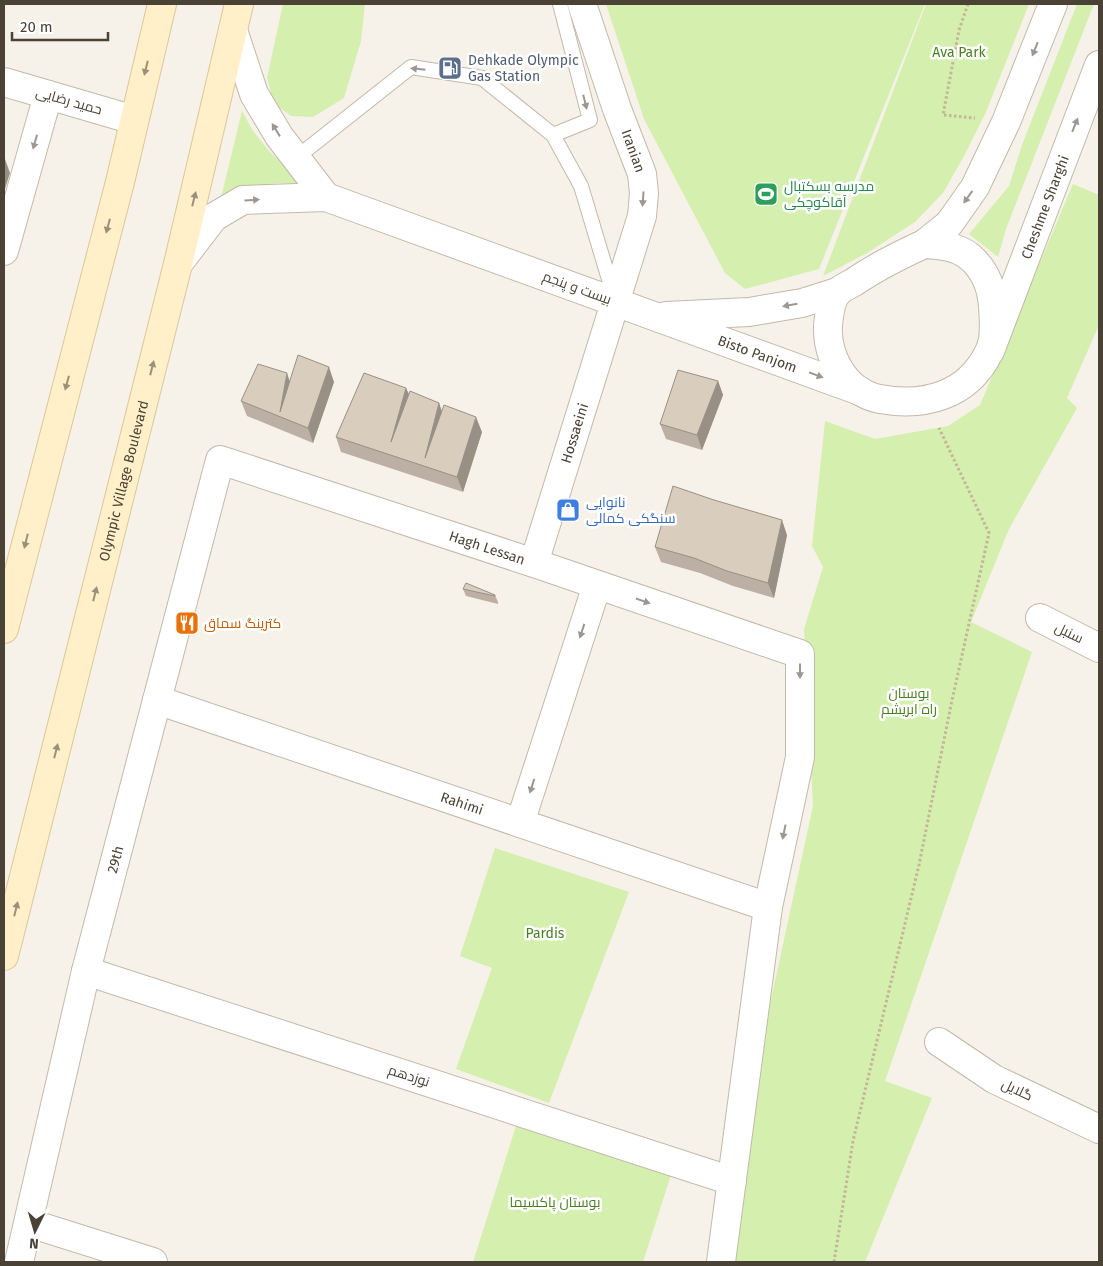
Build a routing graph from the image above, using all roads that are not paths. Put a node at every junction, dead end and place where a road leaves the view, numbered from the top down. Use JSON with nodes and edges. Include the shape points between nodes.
{"nodes":[{"id":1,"x":162,"y":4,"type":"edge"},
{"id":2,"x":239,"y":4,"type":"edge"},
{"id":3,"x":560,"y":4,"type":"edge"},
{"id":4,"x":582,"y":4,"type":"edge"},
{"id":5,"x":1053,"y":4,"type":"edge"},
{"id":6,"x":233,"y":30,"type":"junction"},
{"id":7,"x":1099,"y":64,"type":"edge"},
{"id":8,"x":4,"y":82,"type":"edge"},
{"id":9,"x":48,"y":95,"type":"junction"},
{"id":10,"x":134,"y":120,"type":"junction"},
{"id":11,"x":553,"y":136,"type":"junction"},
{"id":12,"x":296,"y":158,"type":"junction"},
{"id":13,"x":326,"y":197,"type":"junction"},
{"id":14,"x":924,"y":244,"type":"junction"},
{"id":15,"x":4,"y":251,"type":"edge"},
{"id":16,"x":178,"y":264,"type":"junction"},
{"id":17,"x":837,"y":292,"type":"junction"},
{"id":18,"x":616,"y":302,"type":"junction"},
{"id":19,"x":655,"y":317,"type":"junction"},
{"id":20,"x":990,"y":351,"type":"junction"},
{"id":21,"x":860,"y":391,"type":"junction"},
{"id":22,"x":220,"y":460,"type":"joint"},
{"id":23,"x":534,"y":564,"type":"junction"},
{"id":24,"x":596,"y":585,"type":"junction"},
{"id":25,"x":1040,"y":618,"type":"dead end"},
{"id":26,"x":4,"y":629,"type":"edge"},
{"id":27,"x":1099,"y":648,"type":"edge"},
{"id":28,"x":157,"y":700,"type":"junction"},
{"id":29,"x":520,"y":823,"type":"junction"},
{"id":30,"x":768,"y":907,"type":"junction"},
{"id":31,"x":4,"y":956,"type":"edge"},
{"id":32,"x":86,"y":971,"type":"junction"},
{"id":33,"x":939,"y":1042,"type":"dead end"},
{"id":34,"x":1099,"y":1129,"type":"edge"},
{"id":35,"x":732,"y":1181,"type":"junction"},
{"id":36,"x":29,"y":1223,"type":"junction"},
{"id":37,"x":19,"y":1262,"type":"edge"},
{"id":38,"x":152,"y":1262,"type":"edge"},
{"id":39,"x":721,"y":1262,"type":"edge"}],
"edges":[{"from":1,"to":10,"type":"main road","one_way":true},
{"from":2,"to":6,"type":"main road","name":"Olympic Village Boulevard"},
{"from":3,"to":11,"type":"lane","one_way":true,"via":[[590,120]]},
{"from":4,"to":18,"type":"street","name":"Iranian","one_way":true,"via":[[642,174],[642,216]]},
{"from":5,"to":14,"type":"street","one_way":true,"via":[[1006,122],[975,187],[949,224]]},
{"from":12,"to":6,"type":"street","one_way":true,"via":[[254,94]]},
{"from":16,"to":6,"type":"main road","name":"Olympic Village Boulevard","one_way":true},
{"from":20,"to":7,"type":"street","name":"Cheshme Sharghi","one_way":true},
{"from":8,"to":9,"type":"street","name":"حمید رضایی"},
{"from":9,"to":10,"type":"street","name":"حمید رضایی"},
{"from":9,"to":15,"type":"street","one_way":true},
{"from":10,"to":26,"type":"main road","one_way":true},
{"from":11,"to":12,"type":"lane","one_way":true,"via":[[482,78],[411,67]]},
{"from":11,"to":18,"type":"lane","via":[[581,186]]},
{"from":12,"to":13,"type":"street"},
{"from":16,"to":13,"type":"street","one_way":true,"via":[[214,217],[243,200]]},
{"from":13,"to":18,"type":"street","name":"بیست و پنجم"},
{"from":14,"to":17,"type":"street"},
{"from":14,"to":20,"type":"street","via":[[955,249],[969,256],[985,273],[993,295]]},
{"from":31,"to":16,"type":"main road","name":"Olympic Village Boulevard","one_way":true},
{"from":17,"to":19,"type":"street","name":"بیست و پنجم","one_way":true,"via":[[802,303],[749,312]]},
{"from":17,"to":21,"type":"street","via":[[830,308],[829,345],[834,362]]},
{"from":18,"to":19,"type":"street","name":"بیست و پنجم"},
{"from":18,"to":23,"type":"street","name":"Hossaeini"},
{"from":19,"to":21,"type":"street","name":"Bisto Panjom","one_way":true},
{"from":20,"to":21,"type":"street","via":[[974,375],[951,392],[926,401],[898,402]]},
{"from":22,"to":23,"type":"street","name":"Hagh Lessan"},
{"from":22,"to":28,"type":"street","name":"29th"},
{"from":23,"to":24,"type":"street","name":"Hagh Lessan"},
{"from":24,"to":29,"type":"street","one_way":true},
{"from":24,"to":30,"type":"street","name":"Hagh Lessan","one_way":true,"via":[[800,654],[800,757]]},
{"from":25,"to":27,"type":"street","name":"سنبل"},
{"from":28,"to":29,"type":"street","name":"Rahimi"},
{"from":28,"to":32,"type":"street","name":"29th"},
{"from":29,"to":30,"type":"street","name":"Rahimi"},
{"from":30,"to":35,"type":"street"},
{"from":32,"to":35,"type":"street","name":"نوزدهم"},
{"from":32,"to":36,"type":"street","name":"29th"},
{"from":33,"to":34,"type":"street","name":"گلایل","via":[[994,1079]]},
{"from":35,"to":39,"type":"street"},
{"from":36,"to":37,"type":"street","name":"29th"},
{"from":36,"to":38,"type":"street"}]}
